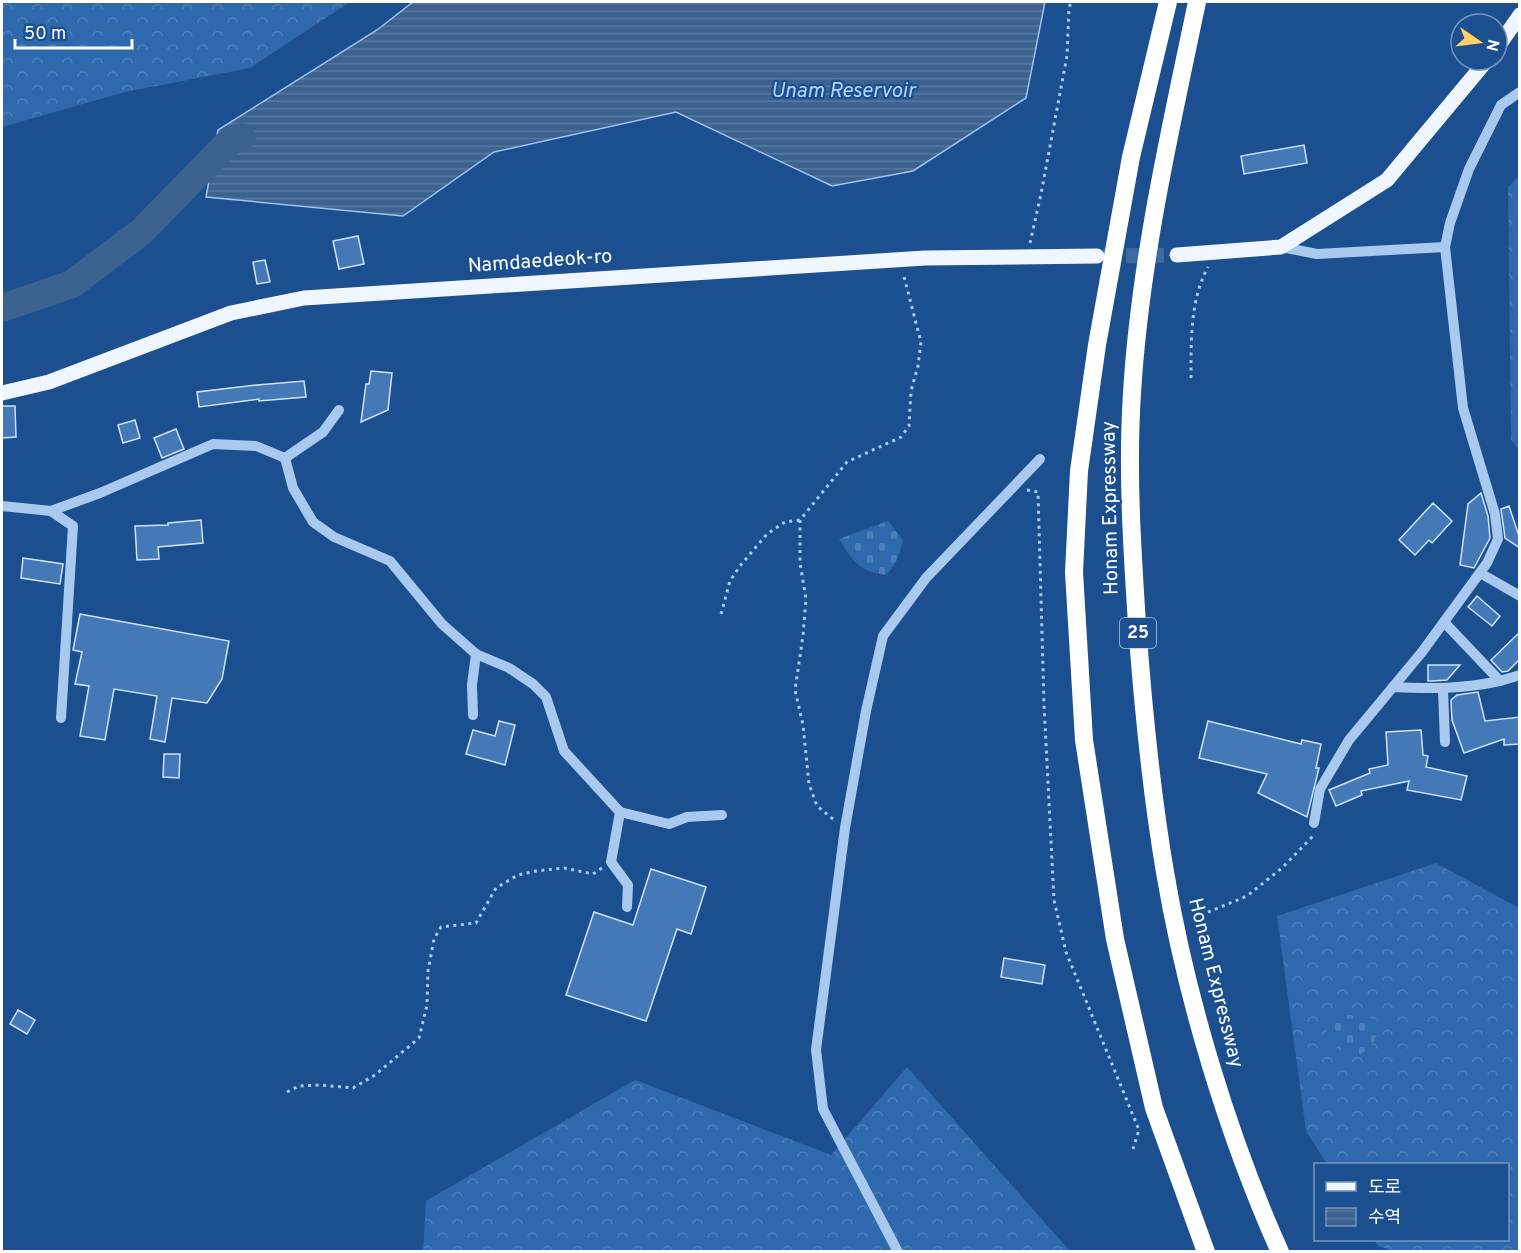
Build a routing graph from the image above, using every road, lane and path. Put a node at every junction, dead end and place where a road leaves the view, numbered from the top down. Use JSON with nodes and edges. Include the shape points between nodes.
{"nodes":[{"id":1,"x":1071,"y":2,"type":"edge"},
{"id":2,"x":1168,"y":2,"type":"edge"},
{"id":3,"x":1197,"y":2,"type":"edge"},
{"id":4,"x":1520,"y":15,"type":"edge"},
{"id":5,"x":1509,"y":33,"type":"edge"},
{"id":6,"x":1477,"y":72,"type":"edge"},
{"id":7,"x":1520,"y":92,"type":"edge"},
{"id":8,"x":1281,"y":247,"type":"junction"},
{"id":9,"x":1445,"y":247,"type":"junction"},
{"id":10,"x":1216,"y":252,"type":"junction"},
{"id":11,"x":1177,"y":255,"type":"tunnel mouth"},
{"id":12,"x":1097,"y":256,"type":"tunnel mouth"},
{"id":13,"x":1026,"y":257,"type":"junction"},
{"id":14,"x":900,"y":260,"type":"junction"},
{"id":15,"x":1191,"y":378,"type":"dead end"},
{"id":16,"x":2,"y":393,"type":"edge"},
{"id":17,"x":339,"y":410,"type":"dead end"},
{"id":18,"x":285,"y":458,"type":"junction"},
{"id":19,"x":1040,"y":459,"type":"dead end"},
{"id":20,"x":1014,"y":487,"type":"junction"},
{"id":21,"x":2,"y":506,"type":"edge"},
{"id":22,"x":51,"y":511,"type":"junction"},
{"id":23,"x":800,"y":520,"type":"junction"},
{"id":24,"x":1480,"y":573,"type":"junction"},
{"id":25,"x":1520,"y":596,"type":"edge"},
{"id":26,"x":721,"y":614,"type":"dead end"},
{"id":27,"x":1444,"y":622,"type":"junction"},
{"id":28,"x":476,"y":654,"type":"junction"},
{"id":29,"x":1520,"y":675,"type":"edge"},
{"id":30,"x":1500,"y":681,"type":"junction"},
{"id":31,"x":1393,"y":687,"type":"junction"},
{"id":32,"x":1443,"y":690,"type":"junction"},
{"id":33,"x":473,"y":715,"type":"dead end"},
{"id":34,"x":62,"y":718,"type":"dead end"},
{"id":35,"x":1445,"y":742,"type":"dead end"},
{"id":36,"x":620,"y":812,"type":"junction"},
{"id":37,"x":722,"y":815,"type":"dead end"},
{"id":38,"x":1314,"y":823,"type":"joint"},
{"id":39,"x":845,"y":828,"type":"junction"},
{"id":40,"x":611,"y":862,"type":"junction"},
{"id":41,"x":627,"y":907,"type":"dead end"},
{"id":42,"x":1201,"y":915,"type":"dead end"},
{"id":43,"x":286,"y":1092,"type":"dead end"},
{"id":44,"x":1133,"y":1149,"type":"dead end"},
{"id":45,"x":898,"y":1251,"type":"edge"},
{"id":46,"x":1206,"y":1251,"type":"edge"},
{"id":47,"x":1280,"y":1251,"type":"edge"}],
"edges":[{"from":1,"to":13,"type":"path","via":[[1067,56]]},
{"from":2,"to":46,"type":"highway","name":"Honam Expressway","via":[[1131,158],[1096,345],[1079,471],[1074,572],[1084,740],[1115,939],[1154,1108]]},
{"from":3,"to":47,"type":"highway","name":"Honam Expressway","number":"25","via":[[1152,231],[1134,372],[1130,461],[1136,602],[1146,734],[1165,874],[1179,942],[1202,1035],[1232,1127]]},
{"from":4,"to":5,"type":"main road"},
{"from":6,"to":8,"type":"main road","via":[[1387,180]]},
{"from":7,"to":9,"type":"street","via":[[1501,105],[1469,169]]},
{"from":8,"to":9,"type":"street","via":[[1317,254]]},
{"from":8,"to":10,"type":"main road"},
{"from":9,"to":24,"type":"street","via":[[1464,408],[1495,514],[1498,539]]},
{"from":10,"to":11,"type":"main road"},
{"from":10,"to":15,"type":"path","via":[[1199,283],[1191,337]]},
{"from":12,"to":13,"type":"main road","name":"Namdaedeok-ro"},
{"from":13,"to":14,"type":"main road","name":"Namdaedeok-ro"},
{"from":14,"to":16,"type":"main road","name":"Namdaedeok-ro","via":[[304,298],[231,313],[49,382]]},
{"from":14,"to":23,"type":"path","via":[[921,342],[909,426],[901,437],[847,462]]},
{"from":17,"to":18,"type":"street","via":[[323,432]]},
{"from":18,"to":22,"type":"street","via":[[256,446],[213,444]]},
{"from":18,"to":28,"type":"street","via":[[293,488],[313,522],[334,537],[390,561],[442,624]]},
{"from":19,"to":20,"type":"street"},
{"from":20,"to":39,"type":"street","via":[[926,578],[883,636]]},
{"from":20,"to":44,"type":"path","via":[[1038,492],[1054,900],[1066,952],[1138,1130]]},
{"from":21,"to":22,"type":"street"},
{"from":22,"to":34,"type":"street","via":[[73,526]]},
{"from":23,"to":26,"type":"path","via":[[785,522],[767,534],[740,566],[730,580]]},
{"from":23,"to":39,"type":"path","via":[[800,563],[806,599],[795,690],[809,784],[817,806]]},
{"from":24,"to":25,"type":"street"},
{"from":24,"to":27,"type":"street"},
{"from":27,"to":30,"type":"street"},
{"from":27,"to":31,"type":"street"},
{"from":28,"to":33,"type":"street"},
{"from":28,"to":36,"type":"street","via":[[509,668],[546,697],[564,751]]},
{"from":29,"to":30,"type":"street"},
{"from":30,"to":32,"type":"street"},
{"from":31,"to":32,"type":"street"},
{"from":31,"to":38,"type":"street","via":[[1349,740],[1320,789]]},
{"from":32,"to":35,"type":"street"},
{"from":36,"to":37,"type":"street","via":[[669,824],[687,817]]},
{"from":36,"to":40,"type":"street"},
{"from":38,"to":42,"type":"path","via":[[1313,836],[1282,868],[1247,896]]},
{"from":39,"to":45,"type":"street","via":[[816,1050],[824,1108]]},
{"from":40,"to":41,"type":"street","via":[[628,885]]},
{"from":40,"to":43,"type":"path","via":[[593,874],[564,868],[518,875],[496,888],[476,923],[441,927],[434,939],[419,1038],[353,1088],[298,1086]]}]}
